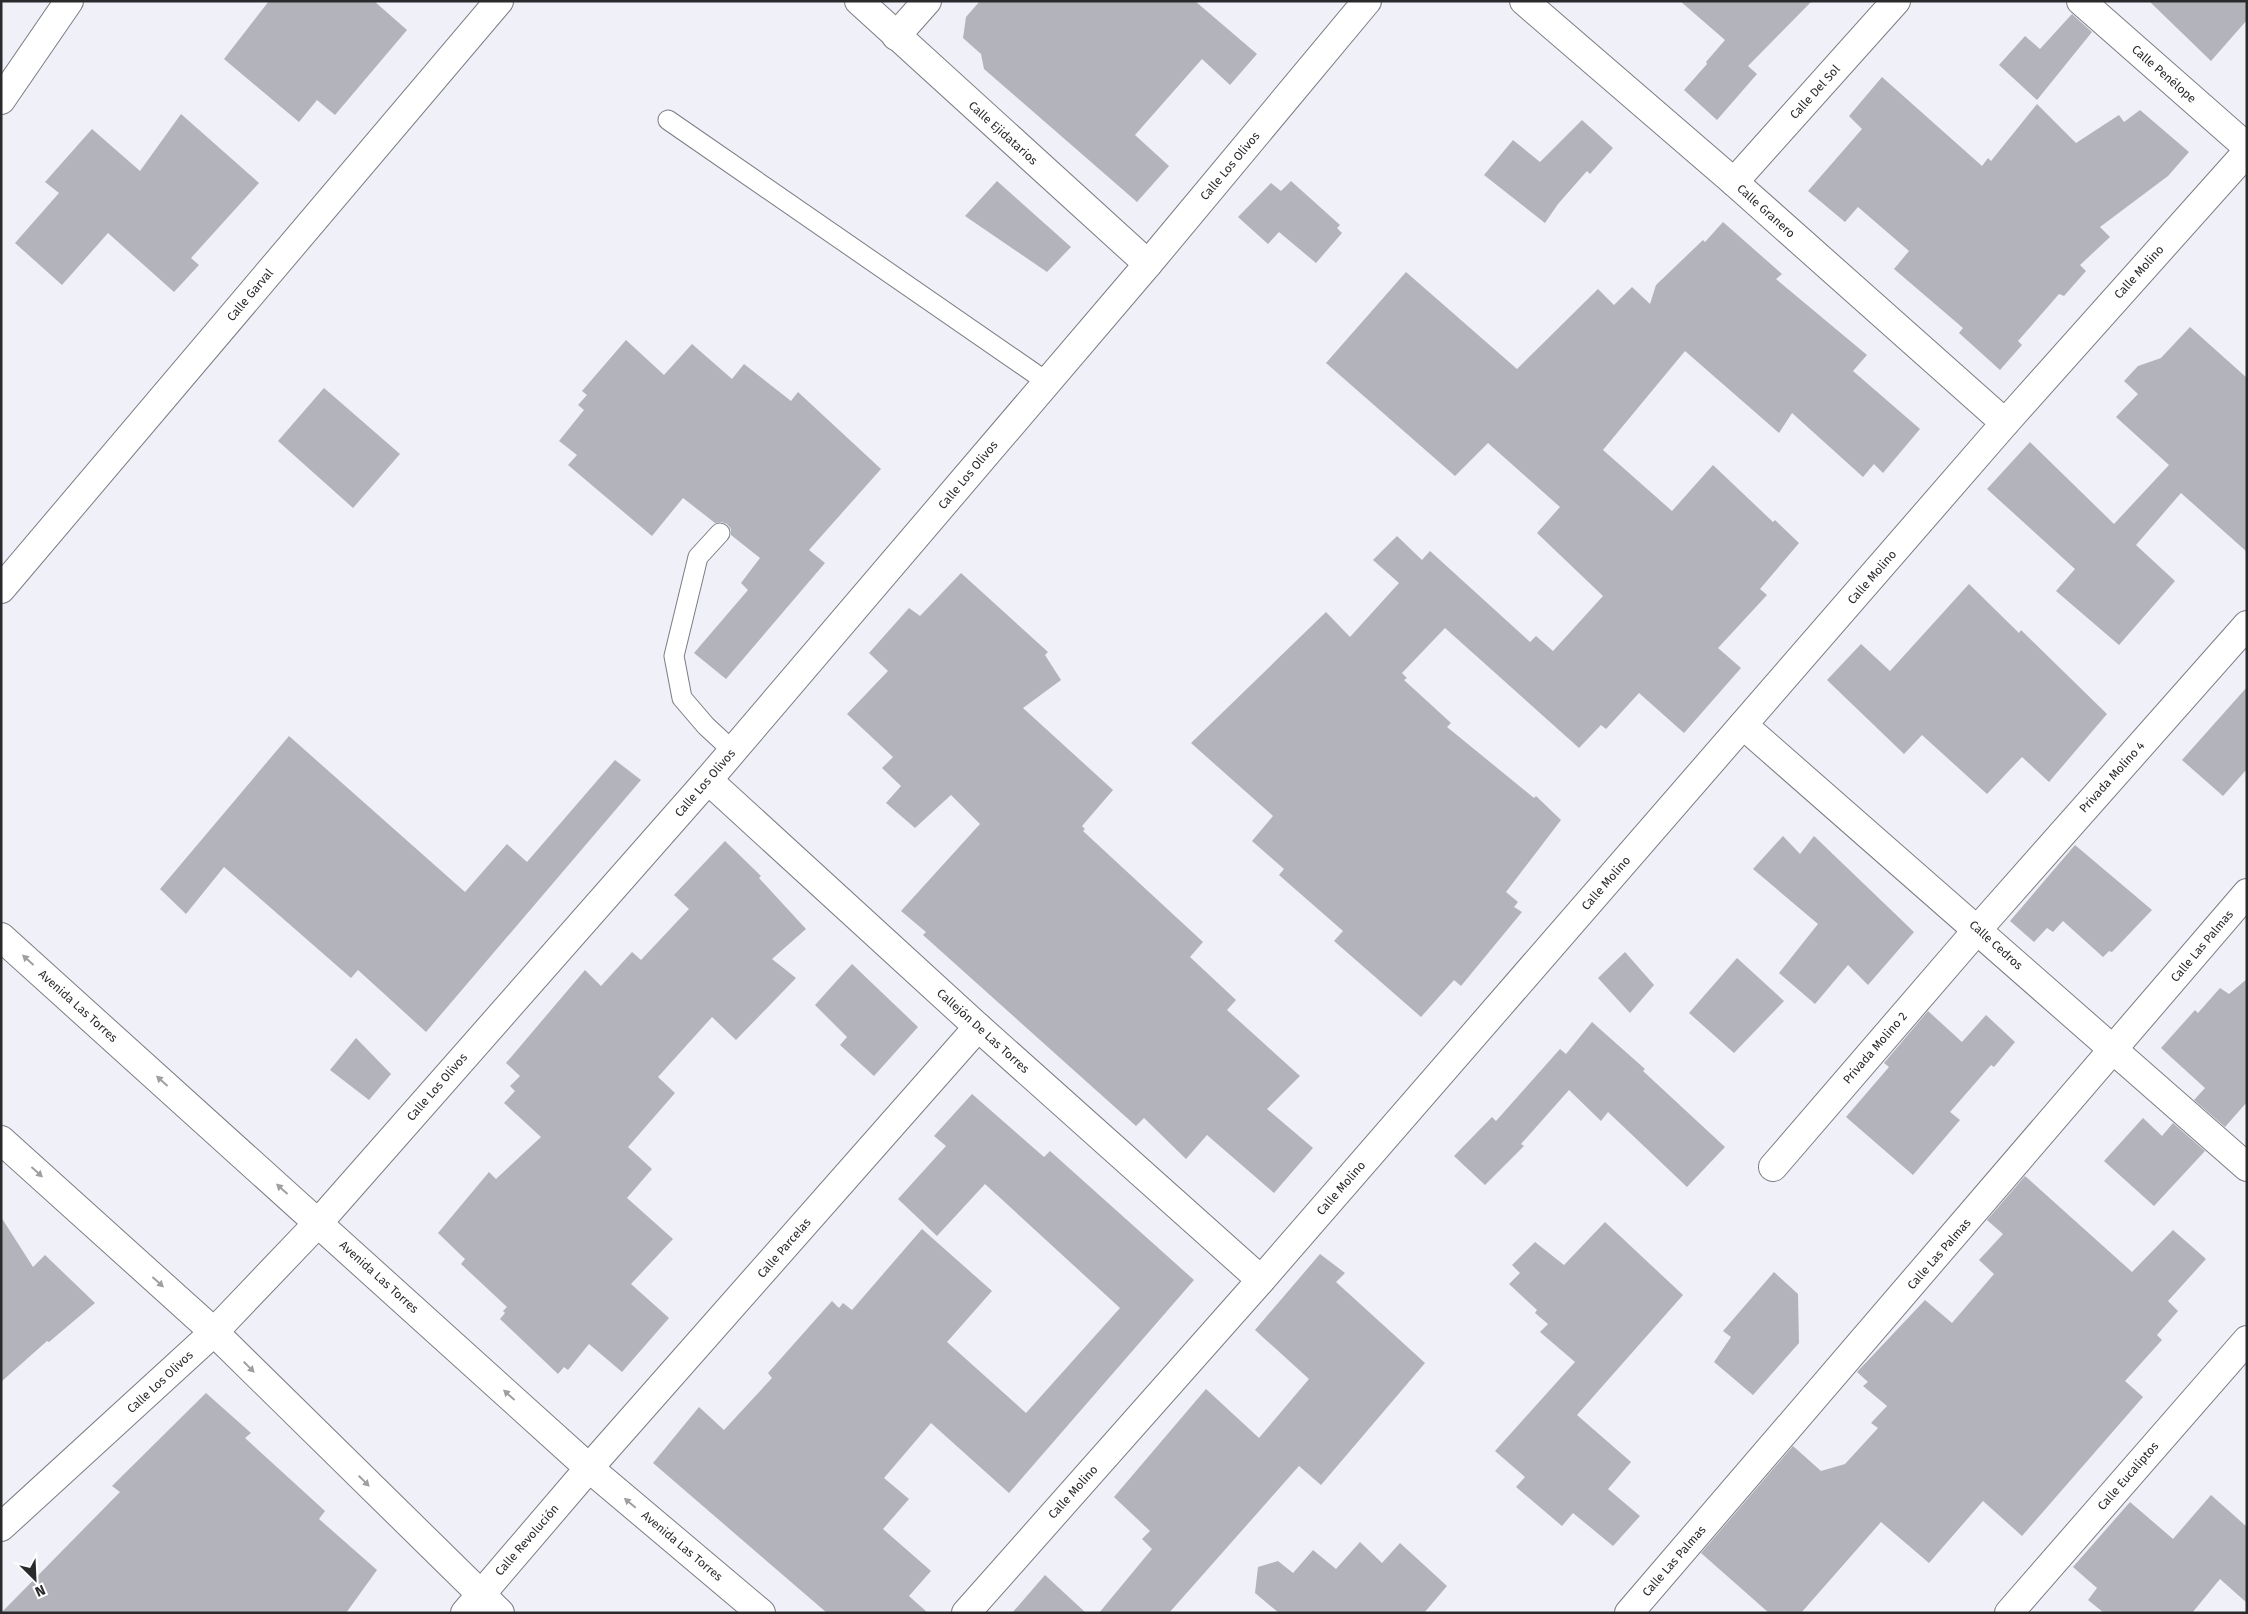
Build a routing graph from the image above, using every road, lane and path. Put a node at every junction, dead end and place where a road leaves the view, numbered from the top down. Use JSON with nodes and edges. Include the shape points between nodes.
{"nodes":[{"id":1,"x":70,"y":1,"type":"edge"},
{"id":2,"x":499,"y":1,"type":"edge"},
{"id":3,"x":860,"y":1,"type":"edge"},
{"id":4,"x":927,"y":1,"type":"edge"},
{"id":5,"x":1367,"y":1,"type":"edge"},
{"id":6,"x":1524,"y":1,"type":"edge"},
{"id":7,"x":1896,"y":1,"type":"edge"},
{"id":8,"x":2081,"y":1,"type":"edge"},
{"id":9,"x":896,"y":36,"type":"junction"},
{"id":10,"x":1,"y":100,"type":"edge"},
{"id":11,"x":668,"y":120,"type":"dead end"},
{"id":12,"x":2247,"y":147,"type":"edge"},
{"id":13,"x":2247,"y":152,"type":"edge"},
{"id":14,"x":1734,"y":182,"type":"junction"},
{"id":15,"x":1148,"y":264,"type":"junction"},
{"id":16,"x":1047,"y":382,"type":"junction"},
{"id":17,"x":2005,"y":423,"type":"junction"},
{"id":18,"x":720,"y":533,"type":"dead end"},
{"id":19,"x":1,"y":589,"type":"edge"},
{"id":20,"x":2247,"y":625,"type":"edge"},
{"id":21,"x":1744,"y":725,"type":"junction"},
{"id":22,"x":733,"y":751,"type":"junction"},
{"id":23,"x":708,"y":780,"type":"junction"},
{"id":24,"x":2247,"y":894,"type":"edge"},
{"id":25,"x":1978,"y":929,"type":"junction"},
{"id":26,"x":1,"y":937,"type":"edge"},
{"id":27,"x":978,"y":1028,"type":"junction"},
{"id":28,"x":2114,"y":1050,"type":"junction"},
{"id":29,"x":1,"y":1140,"type":"edge"},
{"id":30,"x":1773,"y":1166,"type":"dead end"},
{"id":31,"x":2247,"y":1168,"type":"edge"},
{"id":32,"x":319,"y":1222,"type":"junction"},
{"id":33,"x":1261,"y":1280,"type":"junction"},
{"id":34,"x":214,"y":1332,"type":"junction"},
{"id":35,"x":2247,"y":1340,"type":"edge"},
{"id":36,"x":589,"y":1468,"type":"junction"},
{"id":37,"x":1,"y":1527,"type":"edge"},
{"id":38,"x":482,"y":1607,"type":"edge"},
{"id":39,"x":761,"y":1613,"type":"edge"},
{"id":40,"x":966,"y":1613,"type":"edge"},
{"id":41,"x":1629,"y":1613,"type":"edge"},
{"id":42,"x":2009,"y":1613,"type":"edge"}],
"edges":[{"from":1,"to":10,"type":"street"},
{"from":2,"to":19,"type":"street","name":"Calle Garval"},
{"from":3,"to":9,"type":"street","name":"Calle Ejidatarios"},
{"from":4,"to":9,"type":"street"},
{"from":5,"to":15,"type":"street","name":"Calle Los Olivos"},
{"from":6,"to":14,"type":"street","name":"Calle Granero"},
{"from":7,"to":14,"type":"street","name":"Calle Del Sol"},
{"from":8,"to":12,"type":"street","name":"Calle Penélope"},
{"from":9,"to":15,"type":"street","name":"Calle Ejidatarios"},
{"from":11,"to":16,"type":"lane"},
{"from":13,"to":17,"type":"street","name":"Calle Molino"},
{"from":14,"to":17,"type":"street","name":"Calle Granero"},
{"from":15,"to":16,"type":"street","name":"Calle Los Olivos"},
{"from":16,"to":22,"type":"street","name":"Calle Los Olivos"},
{"from":17,"to":21,"type":"street","name":"Calle Molino"},
{"from":18,"to":22,"type":"lane","via":[[698,557],[674,656],[682,698]]},
{"from":20,"to":25,"type":"street","name":"Privada Molino 4"},
{"from":21,"to":25,"type":"street","name":"Calle Cedros"},
{"from":21,"to":33,"type":"street","name":"Calle Molino"},
{"from":22,"to":23,"type":"street","name":"Calle Los Olivos"},
{"from":23,"to":27,"type":"street","name":"Callejón De Las Torres"},
{"from":23,"to":32,"type":"street","name":"Calle Los Olivos"},
{"from":24,"to":28,"type":"street","name":"Calle Las Palmas"},
{"from":25,"to":28,"type":"street","name":"Calle Cedros"},
{"from":25,"to":30,"type":"street","name":"Privada Molino 2"},
{"from":32,"to":26,"type":"street","name":"Avenida Las Torres","one_way":true},
{"from":27,"to":33,"type":"street","name":"Callejón De Las Torres"},
{"from":27,"to":36,"type":"street","name":"Calle Parcelas"},
{"from":28,"to":31,"type":"street","name":"Calle Cedros"},
{"from":28,"to":41,"type":"street","name":"Calle Las Palmas"},
{"from":29,"to":34,"type":"street","one_way":true},
{"from":32,"to":34,"type":"street","name":"Calle Los Olivos"},
{"from":36,"to":32,"type":"street","name":"Avenida Las Torres","one_way":true},
{"from":33,"to":40,"type":"street","name":"Calle Molino"},
{"from":34,"to":37,"type":"street","name":"Calle Los Olivos"},
{"from":34,"to":38,"type":"street","one_way":true},
{"from":35,"to":42,"type":"street","name":"Calle Eucaliptos"},
{"from":36,"to":38,"type":"street","name":"Calle Revolución"},
{"from":39,"to":36,"type":"street","name":"Avenida Las Torres","one_way":true}]}
